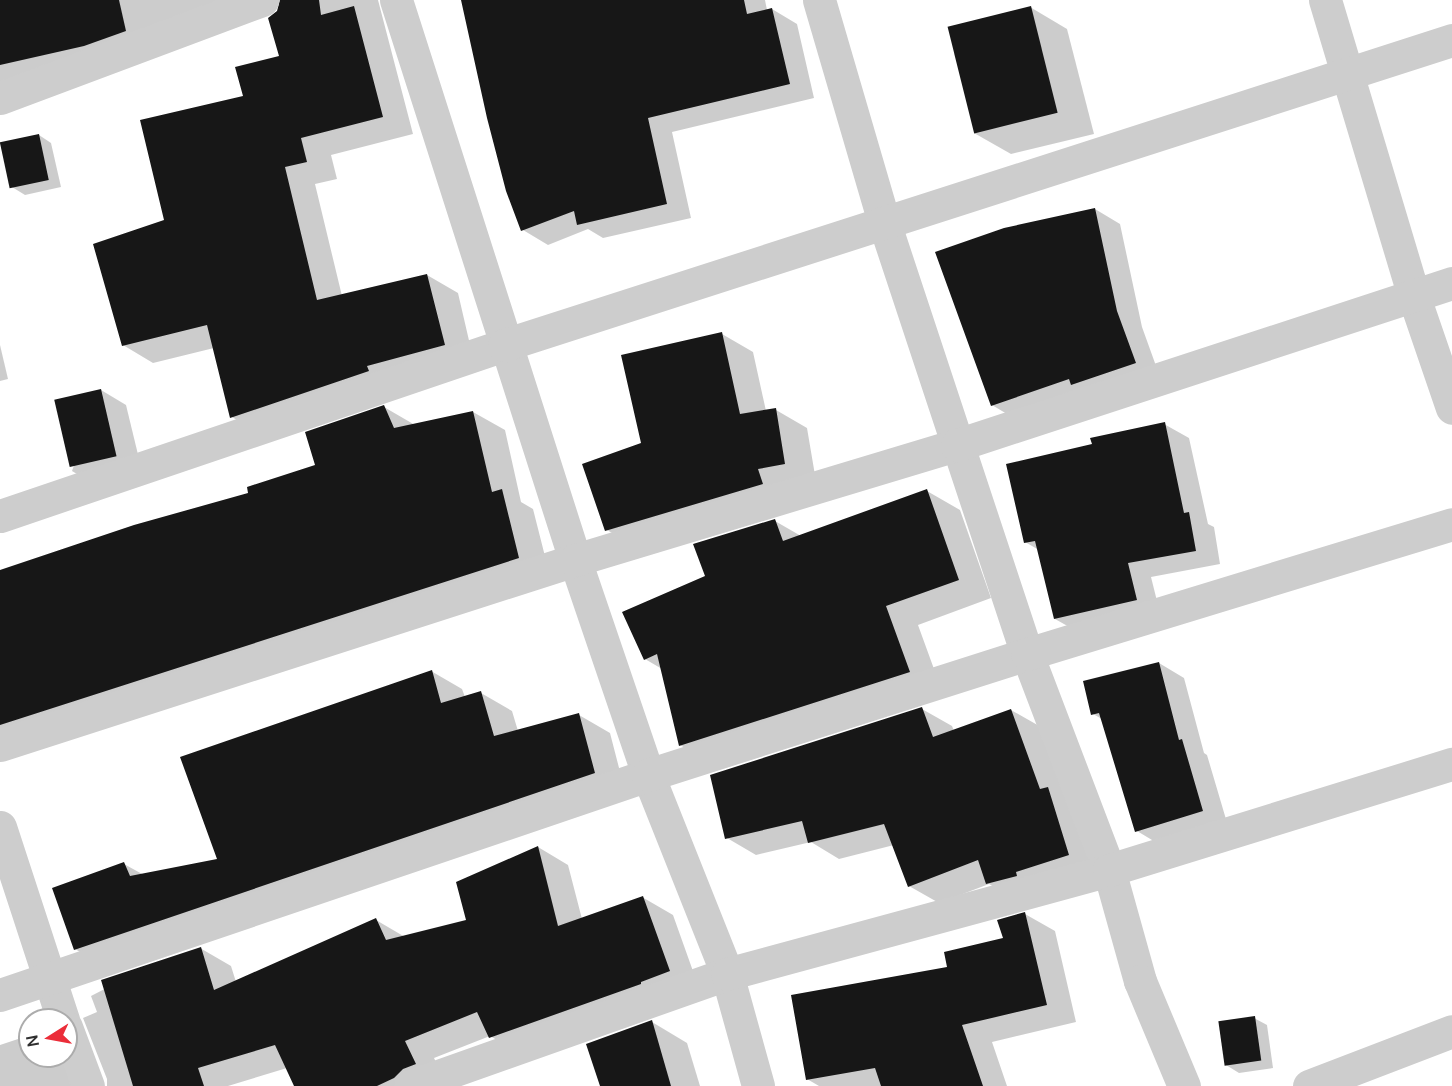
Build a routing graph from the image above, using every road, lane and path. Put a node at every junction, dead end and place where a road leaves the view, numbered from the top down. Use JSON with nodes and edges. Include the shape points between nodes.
{"nodes":[{"id":1,"x":262,"y":0,"type":"edge"},
{"id":2,"x":396,"y":0,"type":"edge"},
{"id":3,"x":819,"y":0,"type":"edge"},
{"id":4,"x":1325,"y":0,"type":"edge"},
{"id":5,"x":1452,"y":40,"type":"edge"},
{"id":6,"x":1348,"y":71,"type":"junction"},
{"id":7,"x":0,"y":99,"type":"edge"},
{"id":8,"x":884,"y":222,"type":"junction"},
{"id":9,"x":1452,"y":283,"type":"edge"},
{"id":10,"x":1414,"y":297,"type":"junction"},
{"id":11,"x":504,"y":345,"type":"junction"},
{"id":12,"x":1452,"y":408,"type":"edge"},
{"id":13,"x":957,"y":445,"type":"junction"},
{"id":14,"x":0,"y":516,"type":"edge"},
{"id":15,"x":1452,"y":524,"type":"edge"},
{"id":16,"x":574,"y":561,"type":"junction"},
{"id":17,"x":1027,"y":654,"type":"junction"},
{"id":18,"x":0,"y":745,"type":"edge"},
{"id":19,"x":1452,"y":764,"type":"edge"},
{"id":20,"x":648,"y":775,"type":"junction"},
{"id":21,"x":0,"y":827,"type":"edge"},
{"id":22,"x":1108,"y":870,"type":"junction"},
{"id":23,"x":727,"y":974,"type":"junction"},
{"id":24,"x":48,"y":978,"type":"junction"},
{"id":25,"x":0,"y":995,"type":"edge"},
{"id":26,"x":59,"y":1008,"type":"edge"},
{"id":27,"x":1452,"y":1031,"type":"edge"},
{"id":28,"x":78,"y":1059,"type":"edge"},
{"id":29,"x":88,"y":1086,"type":"edge"},
{"id":30,"x":410,"y":1086,"type":"edge"},
{"id":31,"x":758,"y":1086,"type":"edge"},
{"id":32,"x":1184,"y":1086,"type":"edge"},
{"id":33,"x":1309,"y":1086,"type":"edge"}],
"edges":[{"from":1,"to":7,"type":"street"},
{"from":2,"to":11,"type":"street"},
{"from":3,"to":8,"type":"street"},
{"from":4,"to":6,"type":"street"},
{"from":5,"to":6,"type":"street"},
{"from":6,"to":8,"type":"street"},
{"from":6,"to":10,"type":"street"},
{"from":8,"to":11,"type":"street"},
{"from":8,"to":13,"type":"street"},
{"from":9,"to":10,"type":"street"},
{"from":10,"to":12,"type":"street"},
{"from":10,"to":13,"type":"street"},
{"from":11,"to":14,"type":"street"},
{"from":11,"to":16,"type":"street"},
{"from":13,"to":16,"type":"street"},
{"from":13,"to":17,"type":"street"},
{"from":15,"to":17,"type":"street"},
{"from":16,"to":18,"type":"street"},
{"from":16,"to":20,"type":"street"},
{"from":17,"to":20,"type":"street"},
{"from":17,"to":22,"type":"street"},
{"from":19,"to":22,"type":"street"},
{"from":20,"to":23,"type":"street"},
{"from":20,"to":24,"type":"street"},
{"from":21,"to":24,"type":"street"},
{"from":22,"to":23,"type":"street"},
{"from":22,"to":32,"type":"street","via":[[1140,981]]},
{"from":23,"to":30,"type":"street"},
{"from":23,"to":31,"type":"street"},
{"from":24,"to":25,"type":"street"},
{"from":24,"to":26,"type":"street"},
{"from":27,"to":33,"type":"street"},
{"from":28,"to":29,"type":"street"}]}
